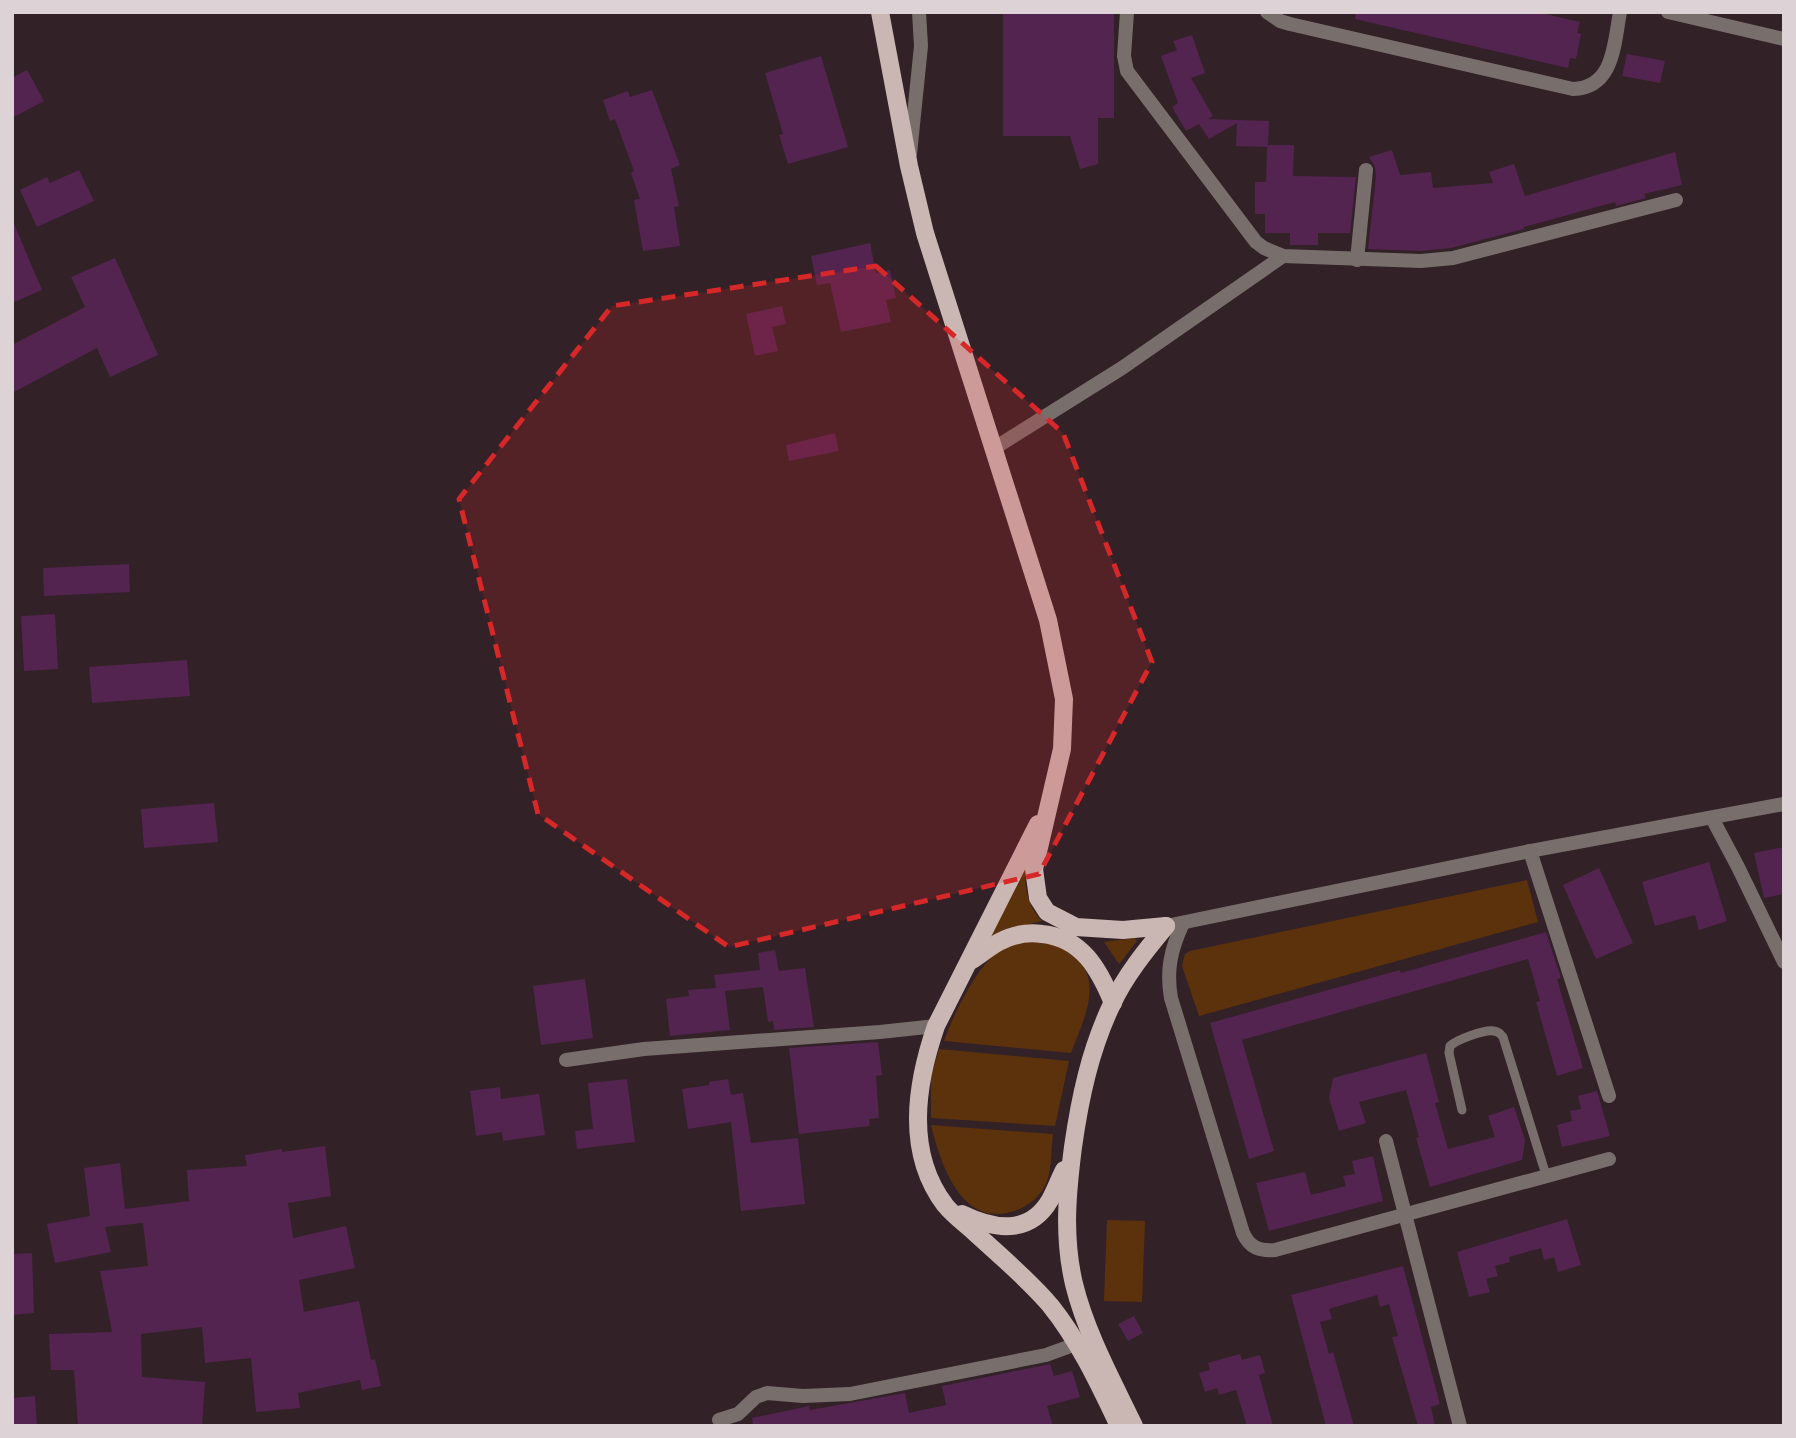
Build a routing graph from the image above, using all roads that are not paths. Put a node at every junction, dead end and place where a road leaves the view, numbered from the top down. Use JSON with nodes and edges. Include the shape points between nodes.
{"nodes":[{"id":1,"x":880,"y":12,"type":"edge"},
{"id":2,"x":919,"y":12,"type":"edge"},
{"id":3,"x":1127,"y":12,"type":"edge"},
{"id":4,"x":1267,"y":12,"type":"edge"},
{"id":5,"x":1620,"y":12,"type":"edge"},
{"id":6,"x":1668,"y":12,"type":"edge"},
{"id":7,"x":1784,"y":38,"type":"edge"},
{"id":8,"x":909,"y":166,"type":"junction"},
{"id":9,"x":1366,"y":170,"type":"dead end"},
{"id":10,"x":1676,"y":200,"type":"dead end"},
{"id":11,"x":1283,"y":256,"type":"junction"},
{"id":12,"x":1357,"y":260,"type":"junction"},
{"id":13,"x":993,"y":449,"type":"junction"},
{"id":14,"x":1050,"y":799,"type":"junction"},
{"id":15,"x":1784,"y":804,"type":"edge"},
{"id":16,"x":1712,"y":818,"type":"junction"},
{"id":17,"x":1530,"y":851,"type":"junction"},
{"id":18,"x":1175,"y":925,"type":"junction"},
{"id":19,"x":1073,"y":935,"type":"junction"},
{"id":20,"x":969,"y":962,"type":"junction"},
{"id":21,"x":1784,"y":962,"type":"edge"},
{"id":22,"x":1113,"y":1003,"type":"junction"},
{"id":23,"x":936,"y":1026,"type":"junction"},
{"id":24,"x":566,"y":1060,"type":"dead end"},
{"id":25,"x":1609,"y":1096,"type":"dead end"},
{"id":26,"x":1462,"y":1110,"type":"dead end"},
{"id":27,"x":1386,"y":1141,"type":"dead end"},
{"id":28,"x":1073,"y":1153,"type":"junction"},
{"id":29,"x":1609,"y":1159,"type":"dead end"},
{"id":30,"x":1546,"y":1175,"type":"junction"},
{"id":31,"x":946,"y":1206,"type":"junction"},
{"id":32,"x":1404,"y":1213,"type":"junction"},
{"id":33,"x":1085,"y":1341,"type":"junction"},
{"id":34,"x":719,"y":1420,"type":"dead end"},
{"id":35,"x":1119,"y":1426,"type":"edge"},
{"id":36,"x":1134,"y":1426,"type":"edge"},
{"id":37,"x":1460,"y":1426,"type":"edge"}],
"edges":[{"from":1,"to":8,"type":"main road"},
{"from":2,"to":8,"type":"street","via":[[921,46]]},
{"from":3,"to":11,"type":"street","via":[[1127,71],[1256,242]]},
{"from":4,"to":5,"type":"street","via":[[1290,24],[1573,89],[1592,86],[1606,73]]},
{"from":6,"to":7,"type":"street"},
{"from":8,"to":13,"type":"main road","via":[[929,246]]},
{"from":9,"to":12,"type":"street"},
{"from":10,"to":12,"type":"street","via":[[1453,258]]},
{"from":11,"to":12,"type":"street"},
{"from":11,"to":13,"type":"street","via":[[1122,368]]},
{"from":13,"to":14,"type":"main road","via":[[1048,620],[1064,698],[1062,749]]},
{"from":14,"to":19,"type":"main road","via":[[1035,883],[1047,912]]},
{"from":14,"to":20,"type":"main road"},
{"from":15,"to":16,"type":"street"},
{"from":16,"to":17,"type":"street"},
{"from":16,"to":21,"type":"street"},
{"from":17,"to":18,"type":"street"},
{"from":17,"to":25,"type":"street"},
{"from":18,"to":19,"type":"main road"},
{"from":18,"to":22,"type":"main road","via":[[1136,965]]},
{"from":18,"to":32,"type":"street","via":[[1168,969],[1171,998],[1247,1241],[1254,1248],[1275,1250]]},
{"from":19,"to":20,"type":"main road","via":[[1023,934],[999,942]]},
{"from":19,"to":22,"type":"main road"},
{"from":20,"to":23,"type":"main road"},
{"from":22,"to":28,"type":"main road","via":[[1080,1098]]},
{"from":23,"to":24,"type":"street","via":[[644,1049]]},
{"from":23,"to":31,"type":"main road","via":[[919,1088],[917,1117],[931,1182]]},
{"from":26,"to":30,"type":"lane","via":[[1450,1046],[1497,1032],[1503,1038]]},
{"from":27,"to":32,"type":"street"},
{"from":28,"to":31,"type":"main road","via":[[1043,1210],[1021,1224],[986,1225]]},
{"from":28,"to":33,"type":"main road","via":[[1066,1207],[1068,1247]]},
{"from":29,"to":30,"type":"street"},
{"from":30,"to":32,"type":"street"},
{"from":31,"to":33,"type":"main road"},
{"from":32,"to":37,"type":"street"},
{"from":33,"to":34,"type":"street","via":[[1046,1355],[850,1394],[767,1392],[738,1414]]},
{"from":33,"to":35,"type":"main road"},
{"from":33,"to":36,"type":"main road"}]}
